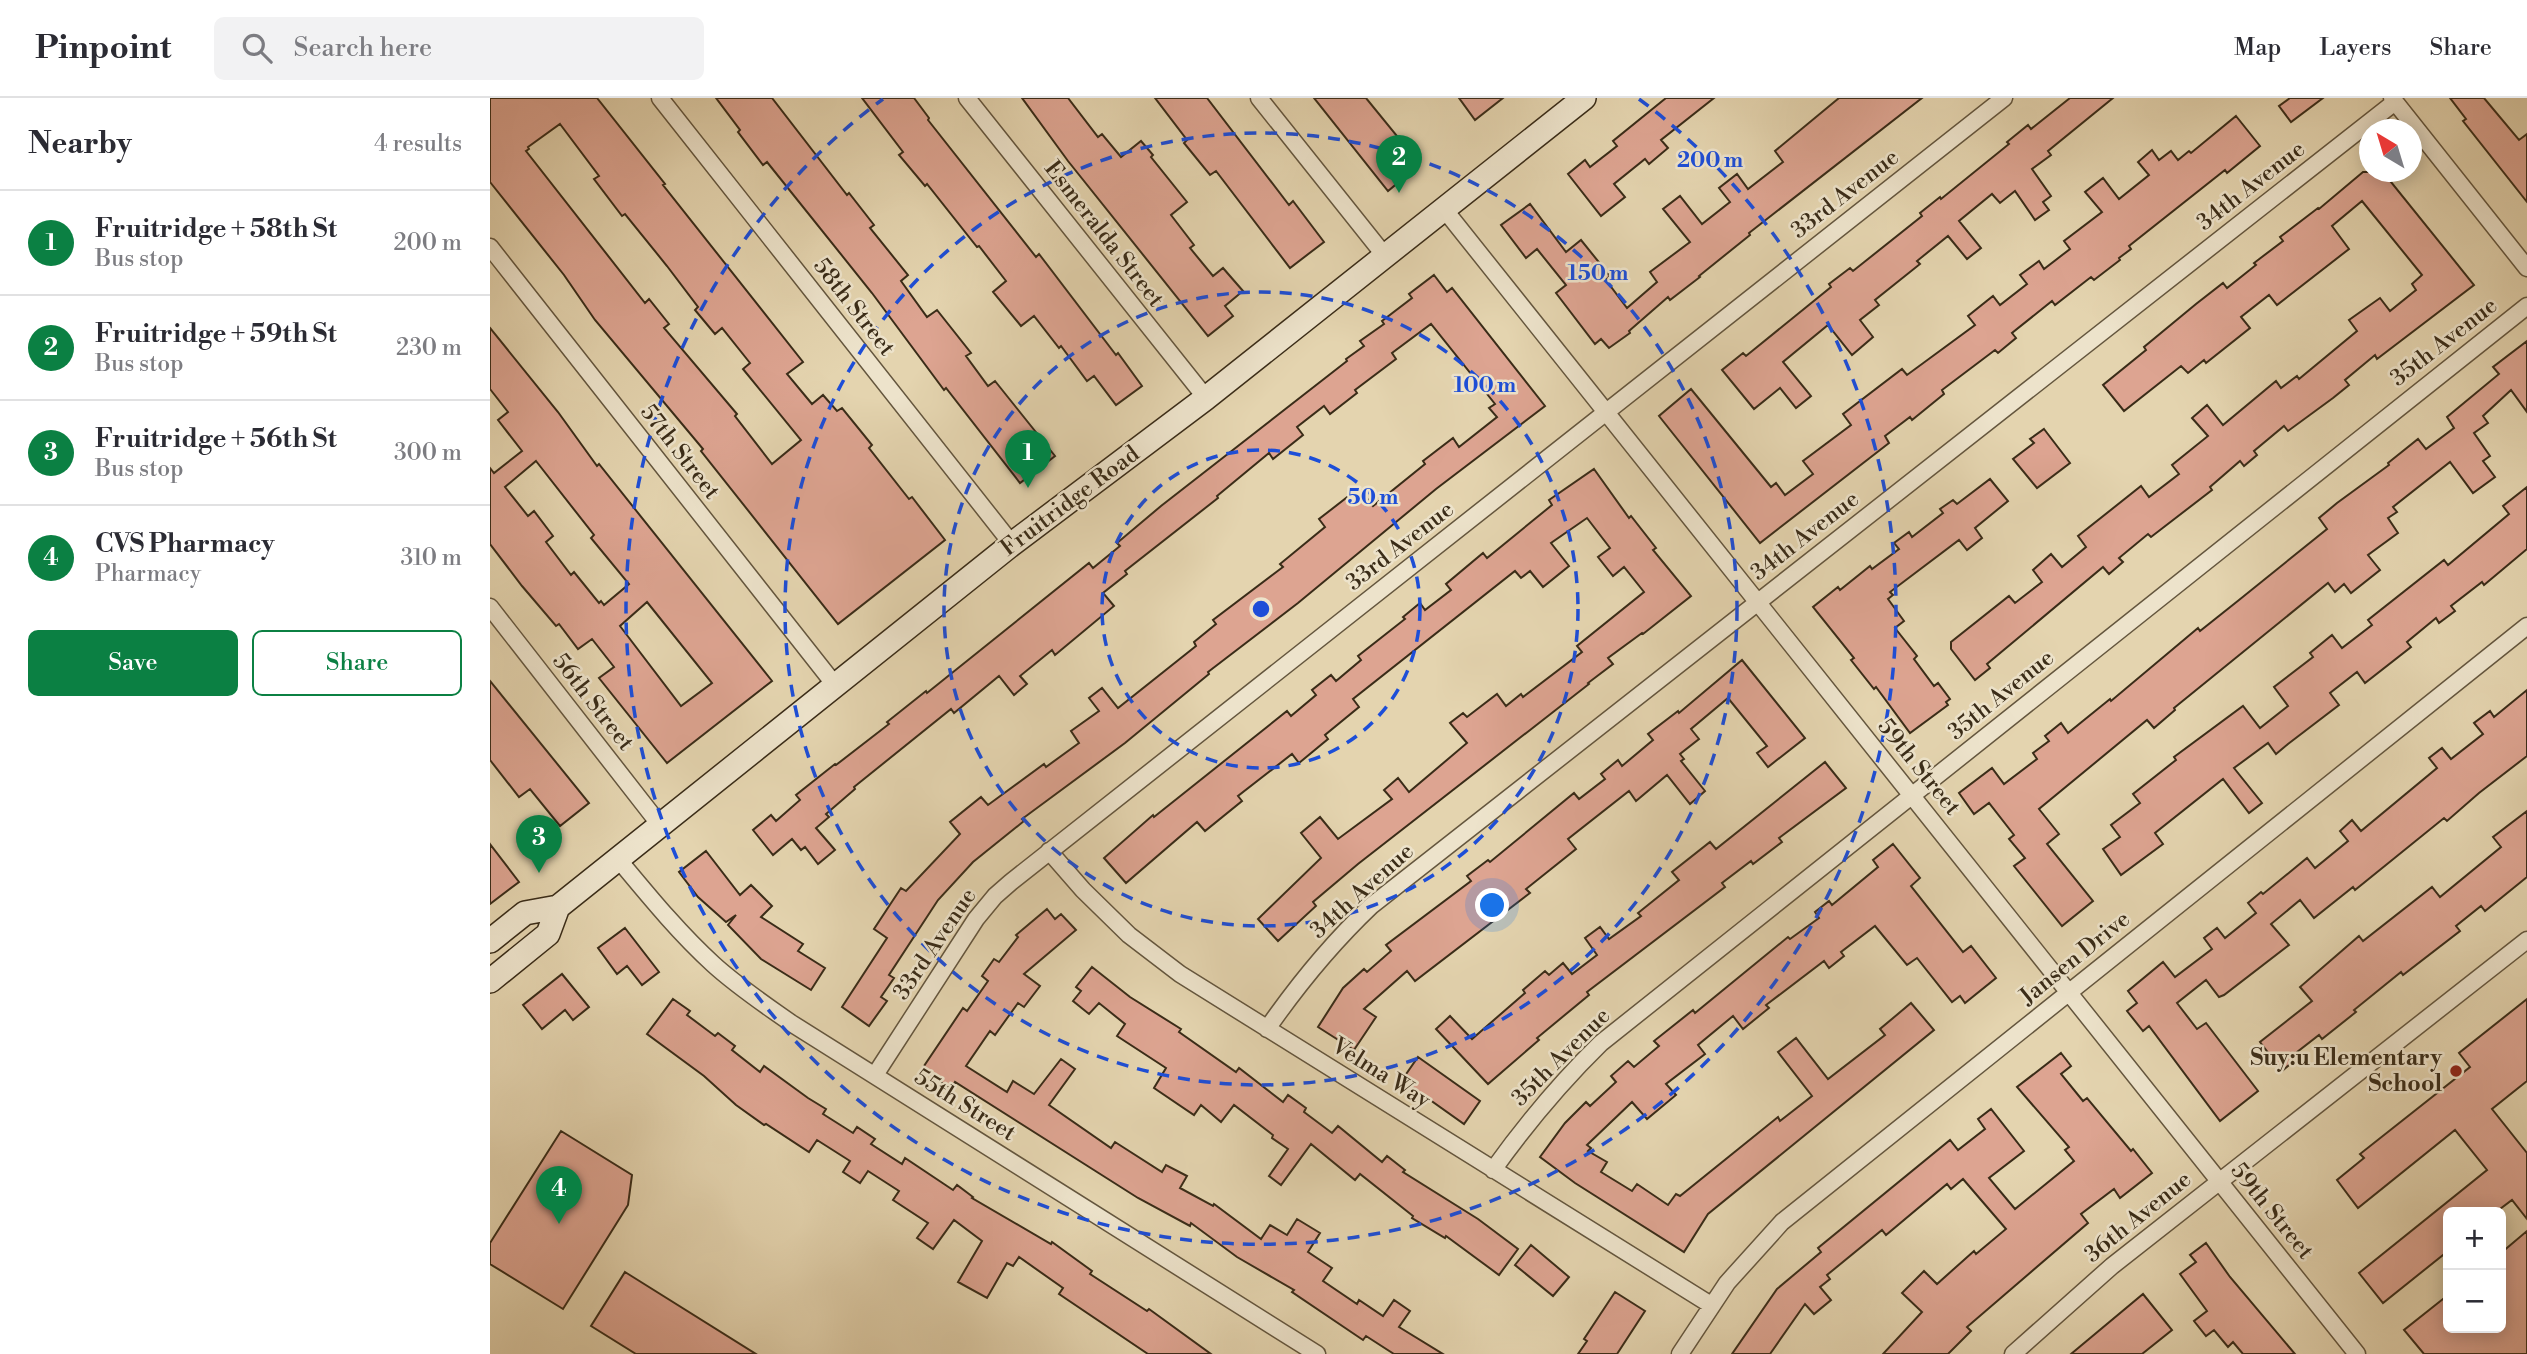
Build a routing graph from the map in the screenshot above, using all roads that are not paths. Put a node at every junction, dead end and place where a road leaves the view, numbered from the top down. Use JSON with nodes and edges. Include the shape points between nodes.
{"nodes":[{"id":1,"x":660,"y":98,"type":"edge"},
{"id":2,"x":967,"y":98,"type":"edge"},
{"id":3,"x":1259,"y":98,"type":"edge"},
{"id":4,"x":2004,"y":98,"type":"edge"},
{"id":5,"x":2394,"y":100,"type":"edge"},
{"id":6,"x":1571,"y":102,"type":"edge"},
{"id":7,"x":1444,"y":209,"type":"junction"},
{"id":8,"x":490,"y":247,"type":"edge"},
{"id":9,"x":1385,"y":257,"type":"junction"},
{"id":10,"x":2527,"y":268,"type":"edge"},
{"id":11,"x":2527,"y":306,"type":"edge"},
{"id":12,"x":1206,"y":398,"type":"junction"},
{"id":13,"x":1606,"y":412,"type":"junction"},
{"id":14,"x":1012,"y":544,"type":"junction"},
{"id":15,"x":1758,"y":602,"type":"junction"},
{"id":16,"x":490,"y":607,"type":"edge"},
{"id":17,"x":2527,"y":626,"type":"edge"},
{"id":18,"x":835,"y":685,"type":"junction"},
{"id":19,"x":1912,"y":795,"type":"junction"},
{"id":20,"x":660,"y":825,"type":"junction"},
{"id":21,"x":1049,"y":851,"type":"junction"},
{"id":22,"x":618,"y":859,"type":"junction"},
{"id":23,"x":558,"y":907,"type":"junction"},
{"id":24,"x":2527,"y":940,"type":"edge"},
{"id":25,"x":490,"y":941,"type":"edge"},
{"id":26,"x":490,"y":981,"type":"edge"},
{"id":27,"x":2069,"y":992,"type":"junction"},
{"id":28,"x":1267,"y":1029,"type":"junction"},
{"id":29,"x":875,"y":1076,"type":"junction"},
{"id":30,"x":1493,"y":1170,"type":"junction"},
{"id":31,"x":2219,"y":1181,"type":"junction"},
{"id":32,"x":1711,"y":1305,"type":"junction"},
{"id":33,"x":1317,"y":1354,"type":"edge"},
{"id":34,"x":1680,"y":1354,"type":"edge"},
{"id":35,"x":2013,"y":1354,"type":"edge"},
{"id":36,"x":2357,"y":1354,"type":"edge"}],
"edges":[{"from":1,"to":14,"type":"street","name":"58th Street"},
{"from":2,"to":12,"type":"street","name":"Esmeralda Street"},
{"from":3,"to":9,"type":"street"},
{"from":4,"to":13,"type":"street","name":"33rd Avenue"},
{"from":5,"to":10,"type":"street"},
{"from":5,"to":15,"type":"street","name":"34th Avenue"},
{"from":6,"to":7,"type":"main road","name":"Fruitridge Road"},
{"from":7,"to":9,"type":"main road","name":"Fruitridge Road"},
{"from":7,"to":13,"type":"street","name":"59th Street"},
{"from":8,"to":18,"type":"street","name":"57th Street"},
{"from":9,"to":12,"type":"main road","name":"Fruitridge Road"},
{"from":11,"to":19,"type":"street","name":"35th Avenue"},
{"from":12,"to":14,"type":"main road","name":"Fruitridge Road"},
{"from":13,"to":15,"type":"street","name":"59th Street"},
{"from":13,"to":21,"type":"street","name":"33rd Avenue"},
{"from":14,"to":18,"type":"main road","name":"Fruitridge Road"},
{"from":15,"to":19,"type":"street","name":"59th Street"},
{"from":15,"to":28,"type":"street","name":"34th Avenue","via":[[1371,906],[1304,977]]},
{"from":16,"to":20,"type":"street","name":"56th Street"},
{"from":17,"to":27,"type":"street","name":"Jansen Drive"},
{"from":18,"to":20,"type":"main road","name":"Fruitridge Road"},
{"from":19,"to":27,"type":"street","name":"59th Street"},
{"from":19,"to":30,"type":"street","name":"35th Avenue","via":[[1601,1043],[1559,1084]]},
{"from":20,"to":22,"type":"main road","name":"Fruitridge Road"},
{"from":21,"to":28,"type":"street","name":"Velma Way","via":[[1129,935],[1180,974]]},
{"from":21,"to":29,"type":"street","name":"33rd Avenue","via":[[995,896],[976,919]]},
{"from":22,"to":23,"type":"main road","name":"Fruitridge Road"},
{"from":22,"to":29,"type":"street","name":"55th Street","via":[[713,964],[743,989]]},
{"from":23,"to":25,"type":"main road","name":"Fruitridge Road","via":[[525,913]]},
{"from":23,"to":26,"type":"main road","name":"Fruitridge Road","via":[[548,934]]},
{"from":24,"to":31,"type":"street","name":"36th Avenue"},
{"from":27,"to":31,"type":"street","name":"59th Street"},
{"from":27,"to":32,"type":"street","name":"Jansen Drive","via":[[1782,1222]]},
{"from":28,"to":30,"type":"street","name":"Velma Way"},
{"from":29,"to":33,"type":"street","name":"55th Street"},
{"from":30,"to":32,"type":"street","name":"Velma Way"},
{"from":31,"to":35,"type":"street","name":"36th Avenue","via":[[2112,1266]]},
{"from":31,"to":36,"type":"street","name":"59th Street"},
{"from":32,"to":34,"type":"street","name":"Jansen Drive"}]}
